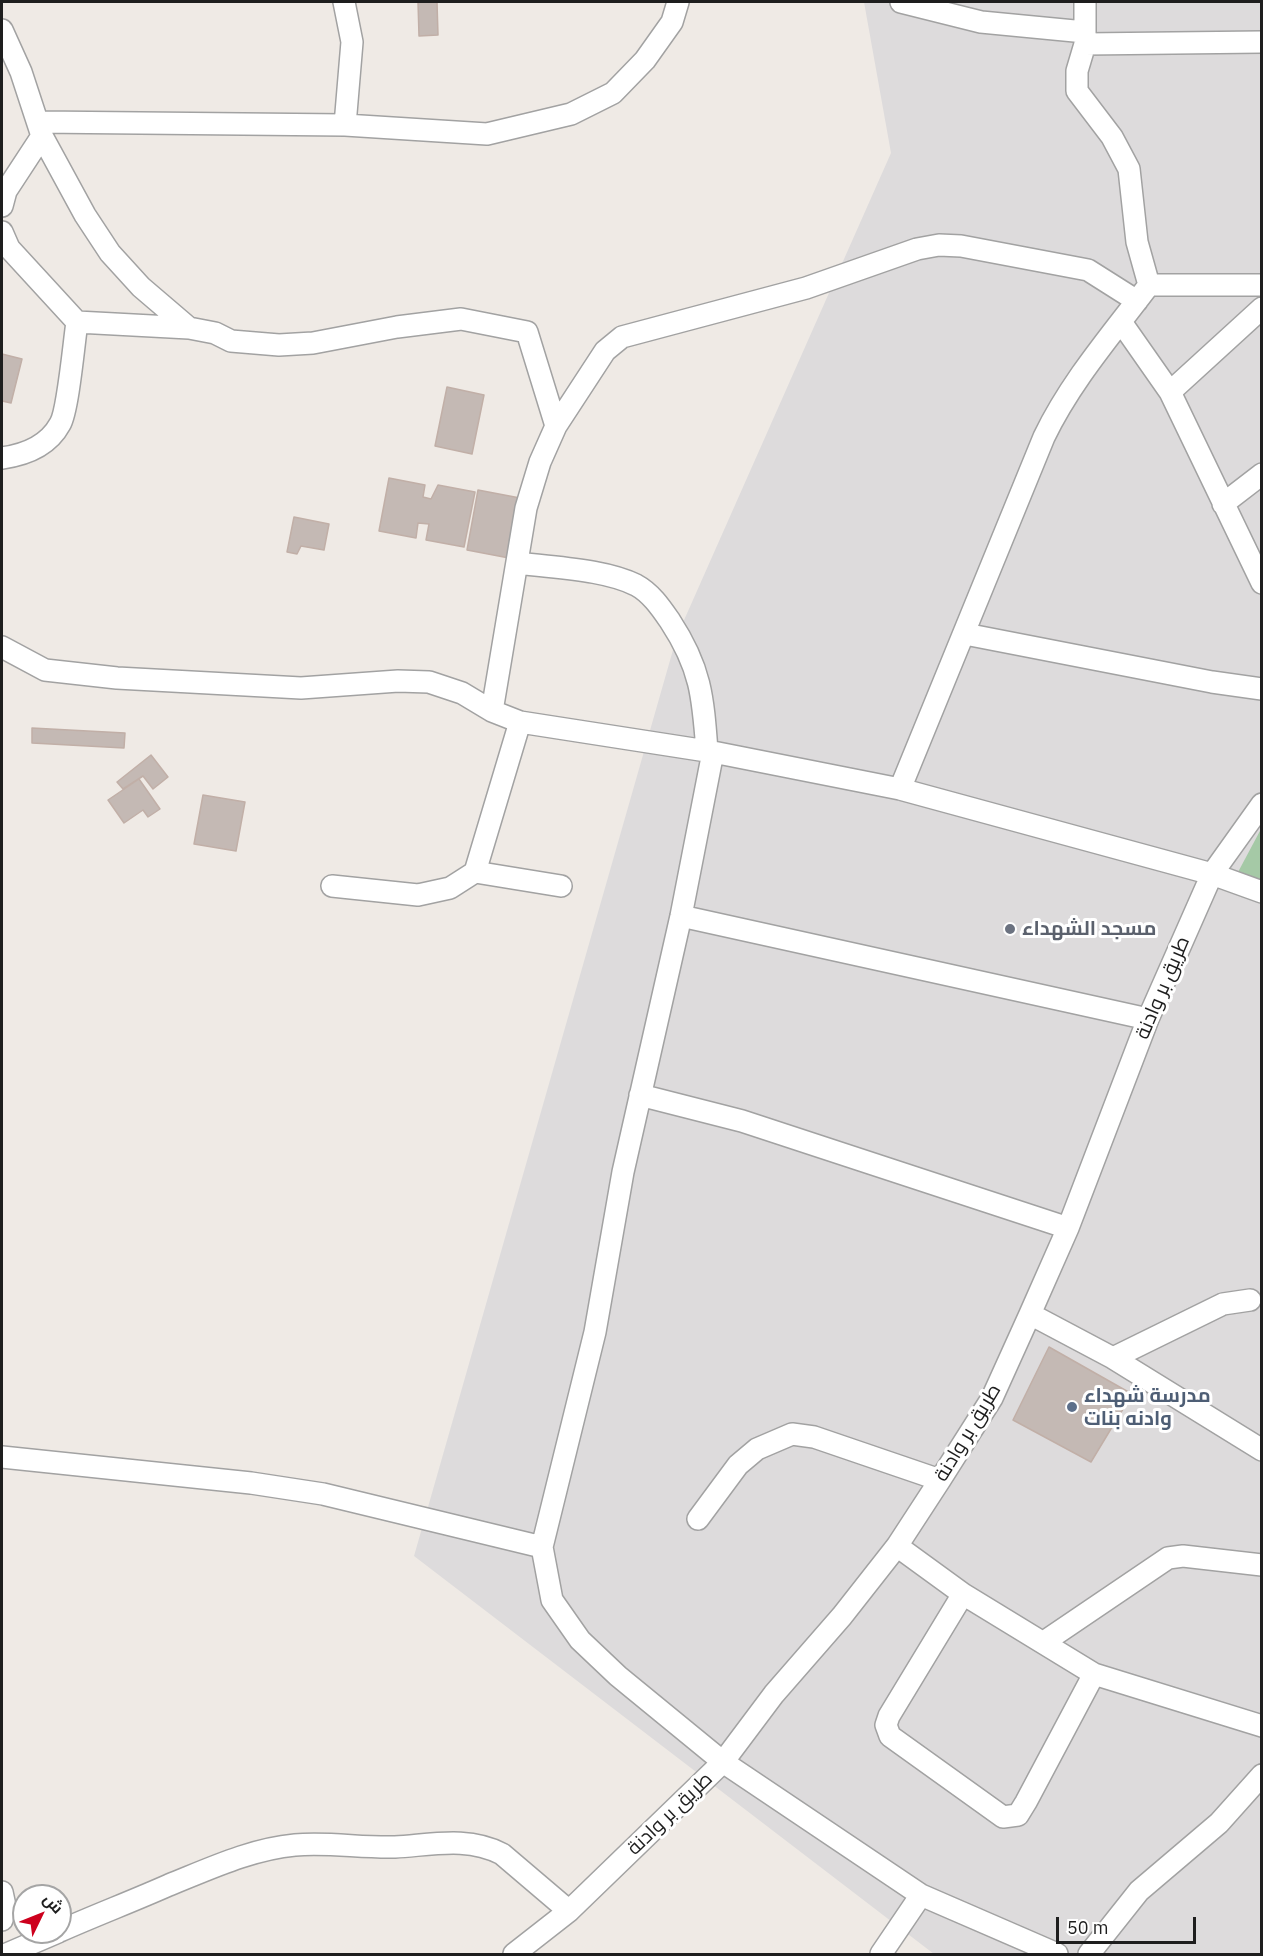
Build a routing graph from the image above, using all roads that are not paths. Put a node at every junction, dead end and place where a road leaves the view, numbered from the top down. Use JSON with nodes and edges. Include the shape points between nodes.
{"nodes":[{"id":1,"x":344,"y":2,"type":"edge"},
{"id":2,"x":678,"y":2,"type":"edge"},
{"id":3,"x":901,"y":2,"type":"edge"},
{"id":4,"x":1085,"y":2,"type":"edge"},
{"id":5,"x":2,"y":30,"type":"edge"},
{"id":6,"x":1085,"y":38,"type":"junction"},
{"id":7,"x":1262,"y":42,"type":"edge"},
{"id":8,"x":345,"y":125,"type":"junction"},
{"id":9,"x":40,"y":129,"type":"junction"},
{"id":10,"x":2,"y":206,"type":"edge"},
{"id":11,"x":2,"y":232,"type":"edge"},
{"id":12,"x":1262,"y":285,"type":"edge"},
{"id":13,"x":1143,"y":293,"type":"junction"},
{"id":14,"x":1262,"y":308,"type":"edge"},
{"id":15,"x":77,"y":322,"type":"junction"},
{"id":16,"x":1121,"y":322,"type":"junction"},
{"id":17,"x":189,"y":328,"type":"junction"},
{"id":18,"x":1170,"y":392,"type":"junction"},
{"id":19,"x":556,"y":426,"type":"junction"},
{"id":20,"x":2,"y":458,"type":"edge"},
{"id":21,"x":1262,"y":474,"type":"edge"},
{"id":22,"x":1223,"y":504,"type":"junction"},
{"id":23,"x":519,"y":563,"type":"junction"},
{"id":24,"x":1262,"y":584,"type":"edge"},
{"id":25,"x":965,"y":634,"type":"junction"},
{"id":26,"x":2,"y":647,"type":"edge"},
{"id":27,"x":1262,"y":689,"type":"edge"},
{"id":28,"x":492,"y":711,"type":"junction"},
{"id":29,"x":520,"y":722,"type":"junction"},
{"id":30,"x":710,"y":751,"type":"junction"},
{"id":31,"x":900,"y":789,"type":"junction"},
{"id":32,"x":1262,"y":804,"type":"edge"},
{"id":33,"x":475,"y":872,"type":"junction"},
{"id":34,"x":1212,"y":874,"type":"junction"},
{"id":35,"x":333,"y":886,"type":"dead end"},
{"id":36,"x":561,"y":886,"type":"dead end"},
{"id":37,"x":1262,"y":892,"type":"edge"},
{"id":38,"x":681,"y":916,"type":"junction"},
{"id":39,"x":1148,"y":1019,"type":"junction"},
{"id":40,"x":640,"y":1095,"type":"junction"},
{"id":41,"x":1068,"y":1228,"type":"junction"},
{"id":42,"x":1250,"y":1300,"type":"dead end"},
{"id":43,"x":1030,"y":1314,"type":"junction"},
{"id":44,"x":1113,"y":1358,"type":"junction"},
{"id":45,"x":1262,"y":1450,"type":"edge"},
{"id":46,"x":2,"y":1457,"type":"edge"},
{"id":47,"x":940,"y":1480,"type":"junction"},
{"id":48,"x":698,"y":1519,"type":"dead end"},
{"id":49,"x":897,"y":1546,"type":"junction"},
{"id":50,"x":542,"y":1547,"type":"junction"},
{"id":51,"x":1262,"y":1565,"type":"edge"},
{"id":52,"x":963,"y":1594,"type":"junction"},
{"id":53,"x":1044,"y":1642,"type":"junction"},
{"id":54,"x":1094,"y":1674,"type":"junction"},
{"id":55,"x":1262,"y":1726,"type":"edge"},
{"id":56,"x":723,"y":1762,"type":"junction"},
{"id":57,"x":1262,"y":1775,"type":"edge"},
{"id":58,"x":2,"y":1892,"type":"edge"},
{"id":59,"x":921,"y":1895,"type":"junction"},
{"id":60,"x":569,"y":1911,"type":"junction"},
{"id":61,"x":2,"y":1920,"type":"edge"},
{"id":62,"x":72,"y":1927,"type":"edge"},
{"id":63,"x":31,"y":1944,"type":"edge"},
{"id":64,"x":8,"y":1954,"type":"edge"},
{"id":65,"x":514,"y":1954,"type":"edge"},
{"id":66,"x":881,"y":1954,"type":"edge"},
{"id":67,"x":1057,"y":1954,"type":"edge"},
{"id":68,"x":1089,"y":1954,"type":"edge"}],
"edges":[{"from":1,"to":8,"type":"street","via":[[352,42]]},
{"from":2,"to":8,"type":"street","via":[[672,22],[645,60],[613,93],[572,114],[487,134]]},
{"from":3,"to":6,"type":"street","via":[[981,22]]},
{"from":4,"to":6,"type":"street"},
{"from":5,"to":9,"type":"street"},
{"from":6,"to":7,"type":"street"},
{"from":6,"to":13,"type":"street","via":[[1077,91],[1112,137],[1128,169]]},
{"from":8,"to":9,"type":"street"},
{"from":9,"to":10,"type":"street","via":[[6,191]]},
{"from":9,"to":17,"type":"street","via":[[85,215],[110,253],[141,287]]},
{"from":11,"to":15,"type":"street","via":[[9,248]]},
{"from":12,"to":13,"type":"street"},
{"from":13,"to":16,"type":"street"},
{"from":13,"to":19,"type":"street","via":[[1082,268],[961,246],[917,249],[806,288],[622,337],[606,351]]},
{"from":14,"to":18,"type":"street"},
{"from":15,"to":17,"type":"street"},
{"from":15,"to":20,"type":"street","via":[[61,423],[47,440],[23,455]]},
{"from":16,"to":18,"type":"street"},
{"from":16,"to":25,"type":"street","via":[[1058,407]]},
{"from":17,"to":19,"type":"street","via":[[231,341],[279,345],[461,319],[527,332]]},
{"from":18,"to":22,"type":"street"},
{"from":19,"to":23,"type":"street","via":[[526,508]]},
{"from":21,"to":22,"type":"street"},
{"from":22,"to":24,"type":"street"},
{"from":23,"to":28,"type":"street"},
{"from":23,"to":30,"type":"street","via":[[611,577],[636,585],[654,600],[688,649],[702,695]]},
{"from":25,"to":27,"type":"street"},
{"from":25,"to":31,"type":"street"},
{"from":26,"to":28,"type":"street","via":[[45,670],[117,678],[301,688],[429,682],[462,693]]},
{"from":28,"to":29,"type":"street"},
{"from":29,"to":30,"type":"street"},
{"from":29,"to":33,"type":"street"},
{"from":30,"to":31,"type":"street"},
{"from":30,"to":38,"type":"street"},
{"from":31,"to":34,"type":"street"},
{"from":32,"to":34,"type":"street","name":"طريق بر وادنة"},
{"from":33,"to":35,"type":"street","via":[[450,888],[418,895]]},
{"from":33,"to":36,"type":"street"},
{"from":34,"to":37,"type":"street"},
{"from":34,"to":39,"type":"street","name":"طريق بر وادنة"},
{"from":38,"to":39,"type":"street"},
{"from":38,"to":40,"type":"street"},
{"from":39,"to":41,"type":"street","name":"طريق بر وادنة"},
{"from":40,"to":41,"type":"street","via":[[742,1121]]},
{"from":40,"to":50,"type":"street","via":[[595,1332]]},
{"from":41,"to":43,"type":"street","name":"طريق بر وادنة"},
{"from":42,"to":44,"type":"street","via":[[1207,1310]]},
{"from":43,"to":44,"type":"street"},
{"from":43,"to":47,"type":"street","name":"طريق بر وادنة","via":[[992,1398]]},
{"from":44,"to":45,"type":"street"},
{"from":46,"to":50,"type":"street","via":[[239,1481],[323,1494]]},
{"from":47,"to":48,"type":"street","via":[[814,1437],[792,1434],[757,1449],[738,1465]]},
{"from":47,"to":49,"type":"street","name":"طريق بر وادنة"},
{"from":49,"to":52,"type":"street"},
{"from":49,"to":56,"type":"street","name":"طريق بر وادنة"},
{"from":50,"to":56,"type":"street","via":[[552,1600],[580,1640]]},
{"from":51,"to":53,"type":"street","via":[[1183,1556],[1168,1558]]},
{"from":52,"to":53,"type":"street"},
{"from":52,"to":54,"type":"street","via":[[886,1725],[890,1736],[1003,1817],[1018,1815]]},
{"from":53,"to":54,"type":"street"},
{"from":54,"to":55,"type":"street"},
{"from":56,"to":59,"type":"street"},
{"from":56,"to":60,"type":"street","name":"طريق بر وادنة"},
{"from":57,"to":68,"type":"street","via":[[1219,1823],[1139,1891]]},
{"from":58,"to":61,"type":"street"},
{"from":59,"to":66,"type":"street"},
{"from":59,"to":67,"type":"street"},
{"from":60,"to":62,"type":"street","via":[[502,1854],[470,1842],[384,1847],[313,1844],[262,1851],[213,1867]]},
{"from":60,"to":65,"type":"street","name":"طريق بر وادنة"},
{"from":63,"to":64,"type":"street"}]}
